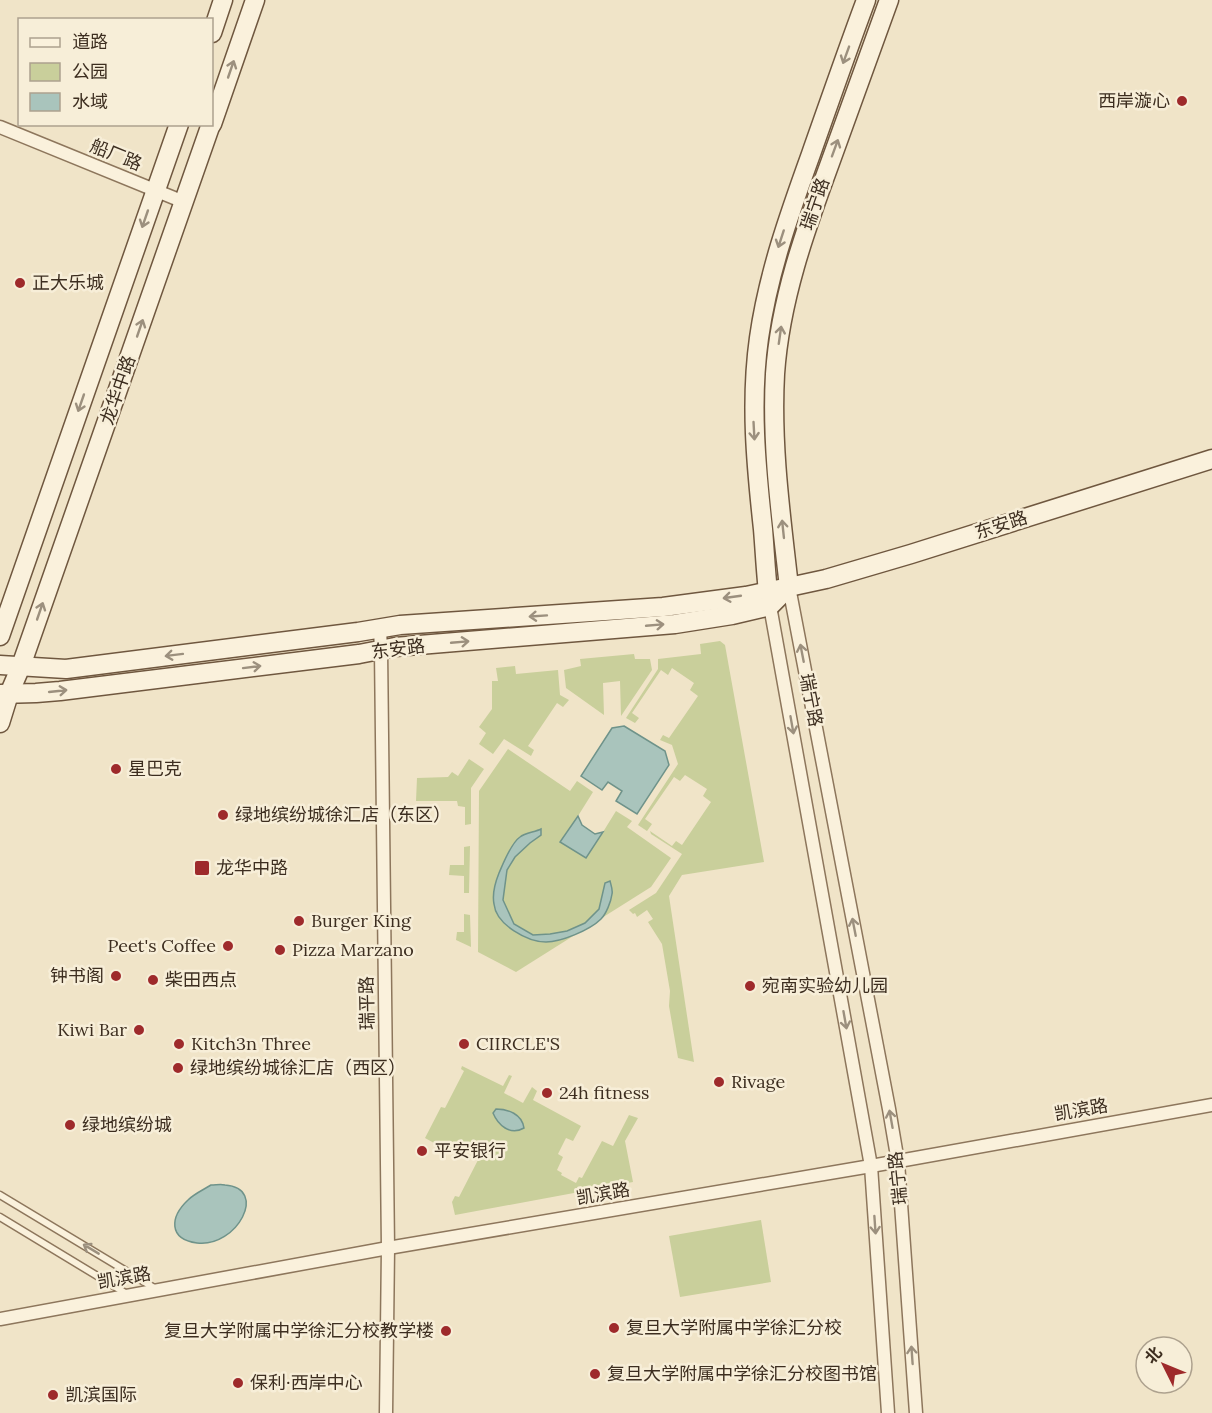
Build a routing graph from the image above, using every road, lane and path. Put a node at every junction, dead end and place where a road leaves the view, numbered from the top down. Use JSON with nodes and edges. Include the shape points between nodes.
{"nodes":[{"id":1,"x":224,"y":0,"type":"edge"},
{"id":2,"x":255,"y":0,"type":"edge"},
{"id":3,"x":866,"y":0,"type":"edge"},
{"id":4,"x":889,"y":0,"type":"edge"},
{"id":5,"x":213,"y":30,"type":"edge"},
{"id":6,"x":213,"y":118,"type":"edge"},
{"id":7,"x":178,"y":126,"type":"edge"},
{"id":8,"x":210,"y":126,"type":"edge"},
{"id":9,"x":0,"y":127,"type":"edge"},
{"id":10,"x":155,"y":190,"type":"junction"},
{"id":11,"x":184,"y":202,"type":"junction"},
{"id":12,"x":1212,"y":459,"type":"edge"},
{"id":13,"x":789,"y":587,"type":"junction"},
{"id":14,"x":769,"y":598,"type":"junction"},
{"id":15,"x":380,"y":629,"type":"junction"},
{"id":16,"x":0,"y":636,"type":"edge"},
{"id":17,"x":381,"y":650,"type":"junction"},
{"id":18,"x":0,"y":665,"type":"edge"},
{"id":19,"x":21,"y":666,"type":"junction"},
{"id":20,"x":4,"y":694,"type":"edge"},
{"id":21,"x":0,"y":723,"type":"edge"},
{"id":22,"x":1212,"y":1105,"type":"edge"},
{"id":23,"x":898,"y":1161,"type":"junction"},
{"id":24,"x":871,"y":1166,"type":"junction"},
{"id":25,"x":0,"y":1195,"type":"edge"},
{"id":26,"x":0,"y":1217,"type":"edge"},
{"id":27,"x":388,"y":1248,"type":"junction"},
{"id":28,"x":159,"y":1290,"type":"junction"},
{"id":29,"x":130,"y":1295,"type":"junction"},
{"id":30,"x":0,"y":1319,"type":"edge"},
{"id":31,"x":386,"y":1413,"type":"edge"},
{"id":32,"x":888,"y":1413,"type":"edge"},
{"id":33,"x":916,"y":1413,"type":"edge"}],
"edges":[{"from":1,"to":5,"type":"street"},
{"from":6,"to":2,"type":"street","name":"龙华中路","one_way":true},
{"from":3,"to":14,"type":"street","name":"瑞宁路","one_way":true,"via":[[789,214],[767,290],[759,338],[753,423]]},
{"from":13,"to":4,"type":"street","name":"瑞宁路","one_way":true,"via":[[774,424],[780,333],[806,230]]},
{"from":7,"to":10,"type":"street","name":"龙华中路"},
{"from":8,"to":11,"type":"street","name":"龙华中路"},
{"from":9,"to":10,"type":"street","name":"船厂路"},
{"from":10,"to":11,"type":"street","name":"船厂路"},
{"from":10,"to":16,"type":"street","name":"龙华中路","one_way":true},
{"from":19,"to":11,"type":"street","name":"龙华中路","one_way":true},
{"from":12,"to":13,"type":"street","name":"东安路","via":[[911,554]]},
{"from":13,"to":14,"type":"street","name":"东安路"},
{"from":23,"to":13,"type":"street","name":"瑞宁路","one_way":true},
{"from":14,"to":15,"type":"street","name":"东安路","one_way":true,"via":[[746,596],[663,607]]},
{"from":17,"to":14,"type":"street","name":"东安路","one_way":true,"via":[[675,624],[732,615]]},
{"from":14,"to":24,"type":"street","name":"瑞宁路","one_way":true},
{"from":15,"to":17,"type":"street","name":"瑞平路"},
{"from":15,"to":19,"type":"street","name":"东安路","one_way":true,"via":[[66,669]]},
{"from":20,"to":17,"type":"street","name":"东安路","one_way":true,"via":[[72,690]]},
{"from":17,"to":27,"type":"street","name":"瑞平路"},
{"from":18,"to":19,"type":"street","name":"东安路"},
{"from":19,"to":20,"type":"street","name":"龙华中路"},
{"from":20,"to":21,"type":"street","name":"龙华中路"},
{"from":22,"to":23,"type":"street","name":"凯滨路"},
{"from":23,"to":24,"type":"street","name":"凯滨路"},
{"from":33,"to":23,"type":"street","name":"瑞宁路","one_way":true},
{"from":24,"to":27,"type":"street","name":"凯滨路"},
{"from":24,"to":32,"type":"street","name":"瑞宁路","one_way":true},
{"from":28,"to":25,"type":"lane","one_way":true},
{"from":26,"to":29,"type":"lane"},
{"from":27,"to":28,"type":"street","name":"凯滨路"},
{"from":27,"to":31,"type":"street","name":"瑞平路"},
{"from":28,"to":29,"type":"street","name":"凯滨路"},
{"from":29,"to":30,"type":"street","name":"凯滨路"}]}
